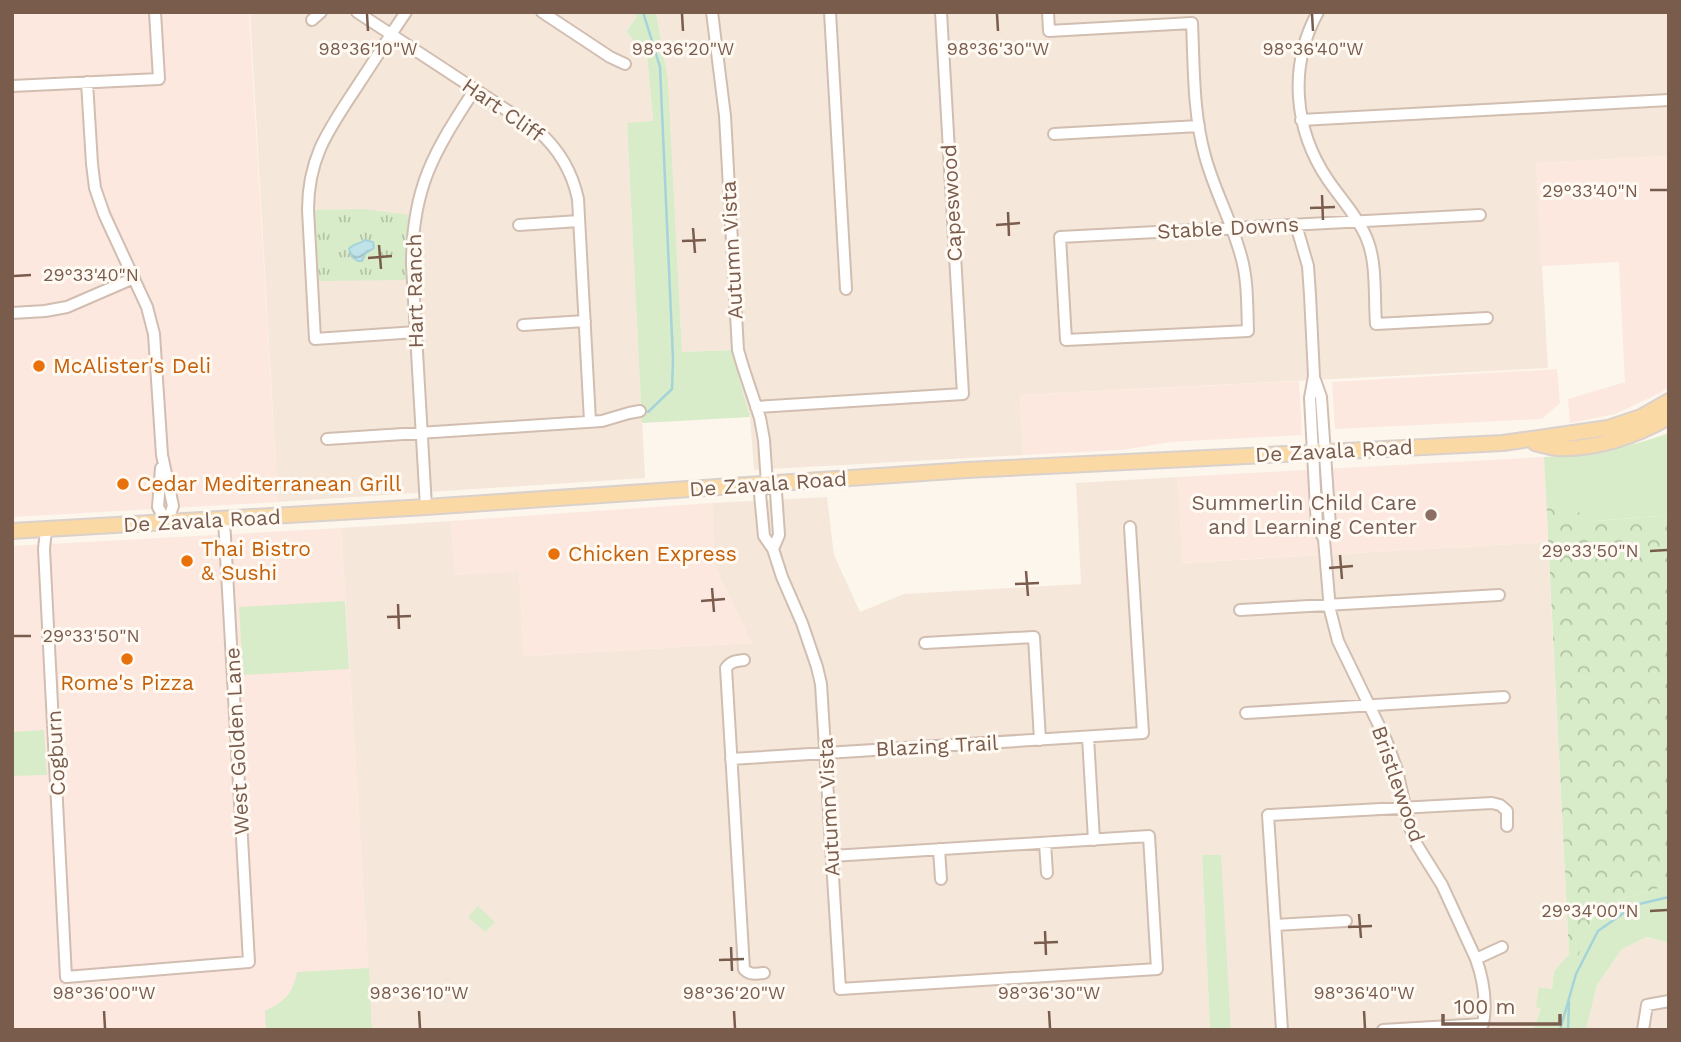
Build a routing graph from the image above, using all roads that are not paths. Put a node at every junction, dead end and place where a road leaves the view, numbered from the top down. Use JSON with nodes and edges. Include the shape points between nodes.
{"nodes":[{"id":1,"x":155,"y":12,"type":"edge"},
{"id":2,"x":357,"y":12,"type":"edge"},
{"id":3,"x":406,"y":12,"type":"edge"},
{"id":4,"x":542,"y":12,"type":"edge"},
{"id":5,"x":712,"y":12,"type":"edge"},
{"id":6,"x":830,"y":12,"type":"edge"},
{"id":7,"x":941,"y":12,"type":"edge"},
{"id":8,"x":1048,"y":12,"type":"edge"},
{"id":9,"x":1302,"y":14,"type":"edge"},
{"id":10,"x":1316,"y":16,"type":"edge"},
{"id":11,"x":391,"y":35,"type":"junction"},
{"id":12,"x":625,"y":64,"type":"dead end"},
{"id":13,"x":87,"y":82,"type":"junction"},
{"id":14,"x":12,"y":86,"type":"edge"},
{"id":15,"x":475,"y":89,"type":"junction"},
{"id":16,"x":1669,"y":100,"type":"edge"},
{"id":17,"x":1301,"y":120,"type":"junction"},
{"id":18,"x":1199,"y":126,"type":"junction"},
{"id":19,"x":1054,"y":134,"type":"dead end"},
{"id":20,"x":1480,"y":215,"type":"dead end"},
{"id":21,"x":579,"y":221,"type":"junction"},
{"id":22,"x":1357,"y":222,"type":"junction"},
{"id":23,"x":519,"y":225,"type":"dead end"},
{"id":24,"x":1296,"y":225,"type":"junction"},
{"id":25,"x":1231,"y":229,"type":"junction"},
{"id":26,"x":134,"y":278,"type":"junction"},
{"id":27,"x":846,"y":289,"type":"dead end"},
{"id":28,"x":12,"y":313,"type":"edge"},
{"id":29,"x":1487,"y":318,"type":"dead end"},
{"id":30,"x":585,"y":321,"type":"junction"},
{"id":31,"x":523,"y":325,"type":"dead end"},
{"id":32,"x":416,"y":332,"type":"junction"},
{"id":33,"x":1669,"y":401,"type":"edge"},
{"id":34,"x":756,"y":407,"type":"junction"},
{"id":35,"x":640,"y":411,"type":"dead end"},
{"id":36,"x":1669,"y":417,"type":"edge"},
{"id":37,"x":590,"y":421,"type":"junction"},
{"id":38,"x":421,"y":433,"type":"junction"},
{"id":39,"x":327,"y":439,"type":"dead end"},
{"id":40,"x":1523,"y":441,"type":"junction"},
{"id":41,"x":1318,"y":452,"type":"junction"},
{"id":42,"x":766,"y":484,"type":"junction"},
{"id":43,"x":426,"y":507,"type":"junction"},
{"id":44,"x":224,"y":520,"type":"junction"},
{"id":45,"x":167,"y":523,"type":"junction"},
{"id":46,"x":1130,"y":527,"type":"dead end"},
{"id":47,"x":46,"y":530,"type":"junction"},
{"id":48,"x":12,"y":531,"type":"edge"},
{"id":49,"x":1499,"y":594,"type":"dead end"},
{"id":50,"x":1329,"y":605,"type":"junction"},
{"id":51,"x":1240,"y":610,"type":"dead end"},
{"id":52,"x":925,"y":643,"type":"dead end"},
{"id":53,"x":744,"y":660,"type":"dead end"},
{"id":54,"x":1504,"y":698,"type":"dead end"},
{"id":55,"x":1369,"y":706,"type":"junction"},
{"id":56,"x":1246,"y":713,"type":"dead end"},
{"id":57,"x":1088,"y":737,"type":"junction"},
{"id":58,"x":1040,"y":740,"type":"junction"},
{"id":59,"x":826,"y":753,"type":"junction"},
{"id":60,"x":731,"y":759,"type":"junction"},
{"id":61,"x":1406,"y":807,"type":"junction"},
{"id":62,"x":1507,"y":826,"type":"dead end"},
{"id":63,"x":1094,"y":840,"type":"junction"},
{"id":64,"x":1045,"y":843,"type":"junction"},
{"id":65,"x":939,"y":849,"type":"junction"},
{"id":66,"x":832,"y":856,"type":"junction"},
{"id":67,"x":1047,"y":873,"type":"dead end"},
{"id":68,"x":941,"y":879,"type":"dead end"},
{"id":69,"x":1346,"y":921,"type":"dead end"},
{"id":70,"x":1275,"y":925,"type":"junction"},
{"id":71,"x":1502,"y":947,"type":"dead end"},
{"id":72,"x":1476,"y":959,"type":"junction"},
{"id":73,"x":764,"y":973,"type":"dead end"},
{"id":74,"x":66,"y":977,"type":"joint"},
{"id":75,"x":1669,"y":1001,"type":"edge"},
{"id":76,"x":1282,"y":1030,"type":"edge"},
{"id":77,"x":1383,"y":1030,"type":"edge"},
{"id":78,"x":1643,"y":1030,"type":"edge"}],
"edges":[{"from":1,"to":13,"type":"street","via":[[159,79]]},
{"from":2,"to":11,"type":"street","name":"Hart Cliff"},
{"from":3,"to":11,"type":"street"},
{"from":4,"to":12,"type":"street"},
{"from":5,"to":34,"type":"street","name":"Autumn Vista","via":[[725,116],[738,349]]},
{"from":6,"to":27,"type":"street"},
{"from":7,"to":34,"type":"street","name":"Capeswood","via":[[963,394]]},
{"from":8,"to":18,"type":"street","via":[[1049,31],[1192,23]]},
{"from":9,"to":10,"type":"street"},
{"from":10,"to":17,"type":"street","via":[[1299,70]]},
{"from":11,"to":15,"type":"street","name":"Hart Cliff"},
{"from":11,"to":32,"type":"street","via":[[321,133],[312,168],[308,195],[315,339]]},
{"from":13,"to":14,"type":"street"},
{"from":13,"to":26,"type":"street","via":[[95,188]]},
{"from":15,"to":21,"type":"street","name":"Hart Cliff","via":[[554,146],[571,177]]},
{"from":15,"to":32,"type":"street","name":"Hart Ranch","via":[[435,152],[419,195],[412,241]]},
{"from":16,"to":17,"type":"street"},
{"from":17,"to":22,"type":"street","via":[[1320,168]]},
{"from":18,"to":19,"type":"street"},
{"from":18,"to":25,"type":"street"},
{"from":20,"to":22,"type":"street","name":"Stable Downs"},
{"from":21,"to":23,"type":"street"},
{"from":21,"to":30,"type":"street","name":"Hart Cliff"},
{"from":22,"to":24,"type":"street","name":"Stable Downs"},
{"from":22,"to":29,"type":"street","via":[[1372,257],[1376,324]]},
{"from":24,"to":25,"type":"street","name":"Stable Downs"},
{"from":24,"to":41,"type":"street","name":"Bristlewood","via":[[1308,266],[1314,376],[1321,397]]},
{"from":25,"to":25,"type":"street","name":"Stable Downs","via":[[1060,237],[1066,340],[1248,331],[1244,269]]},
{"from":26,"to":28,"type":"street","via":[[78,304]]},
{"from":26,"to":45,"type":"street","via":[[154,334],[162,455],[158,507]]},
{"from":30,"to":31,"type":"street"},
{"from":30,"to":37,"type":"street","name":"Hart Cliff"},
{"from":32,"to":38,"type":"street","name":"Hart Ranch"},
{"from":33,"to":40,"type":"main road","name":"De Zavala Road","via":[[1608,428]]},
{"from":34,"to":42,"type":"street","name":"Autumn Vista","via":[[764,440]]},
{"from":35,"to":37,"type":"street"},
{"from":36,"to":40,"type":"main road","name":"De Zavala Road","via":[[1632,435],[1588,445],[1557,448]]},
{"from":37,"to":38,"type":"street"},
{"from":38,"to":39,"type":"street"},
{"from":38,"to":43,"type":"street","name":"Hart Ranch"},
{"from":40,"to":41,"type":"main road","name":"De Zavala Road"},
{"from":41,"to":42,"type":"main road","name":"De Zavala Road"},
{"from":41,"to":50,"type":"street","name":"Bristlewood","via":[[1330,526],[1324,539]]},
{"from":42,"to":43,"type":"main road","name":"De Zavala Road"},
{"from":42,"to":59,"type":"street","name":"Autumn Vista","via":[[776,492],[779,535],[773,549],[817,667]]},
{"from":43,"to":44,"type":"main road","name":"De Zavala Road"},
{"from":44,"to":45,"type":"main road","name":"De Zavala Road"},
{"from":44,"to":74,"type":"street","name":"West Golden Lane","via":[[249,962]]},
{"from":45,"to":47,"type":"main road","name":"De Zavala Road"},
{"from":46,"to":57,"type":"street","name":"Blazing Trail","via":[[1143,733]]},
{"from":47,"to":48,"type":"main road","name":"De Zavala Road"},
{"from":47,"to":74,"type":"street","name":"Cogburn"},
{"from":49,"to":50,"type":"street"},
{"from":50,"to":51,"type":"street"},
{"from":50,"to":55,"type":"street","name":"Bristlewood","via":[[1338,640]]},
{"from":52,"to":58,"type":"street","via":[[1034,637]]},
{"from":53,"to":60,"type":"street","via":[[726,668]]},
{"from":54,"to":55,"type":"street"},
{"from":55,"to":56,"type":"street"},
{"from":55,"to":61,"type":"street","name":"Bristlewood","via":[[1390,750]]},
{"from":57,"to":58,"type":"street","name":"Blazing Trail"},
{"from":57,"to":63,"type":"street"},
{"from":58,"to":59,"type":"street","name":"Blazing Trail"},
{"from":59,"to":60,"type":"street","name":"Blazing Trail"},
{"from":59,"to":66,"type":"street","name":"Autumn Vista"},
{"from":60,"to":73,"type":"street","via":[[744,969]]},
{"from":61,"to":62,"type":"street","via":[[1492,803],[1507,811]]},
{"from":61,"to":70,"type":"street","via":[[1268,815]]},
{"from":61,"to":72,"type":"street","name":"Bristlewood","via":[[1417,845],[1442,885]]},
{"from":63,"to":64,"type":"street"},
{"from":63,"to":66,"type":"street","name":"Autumn Vista","via":[[1149,836],[1157,969],[840,989]]},
{"from":64,"to":65,"type":"street"},
{"from":64,"to":67,"type":"street"},
{"from":65,"to":66,"type":"street"},
{"from":65,"to":68,"type":"street"},
{"from":69,"to":70,"type":"street"},
{"from":70,"to":76,"type":"street"},
{"from":71,"to":72,"type":"street"},
{"from":72,"to":77,"type":"street","name":"Bristlewood","via":[[1485,992],[1483,1024]]},
{"from":75,"to":78,"type":"street","via":[[1647,1005]]}]}
